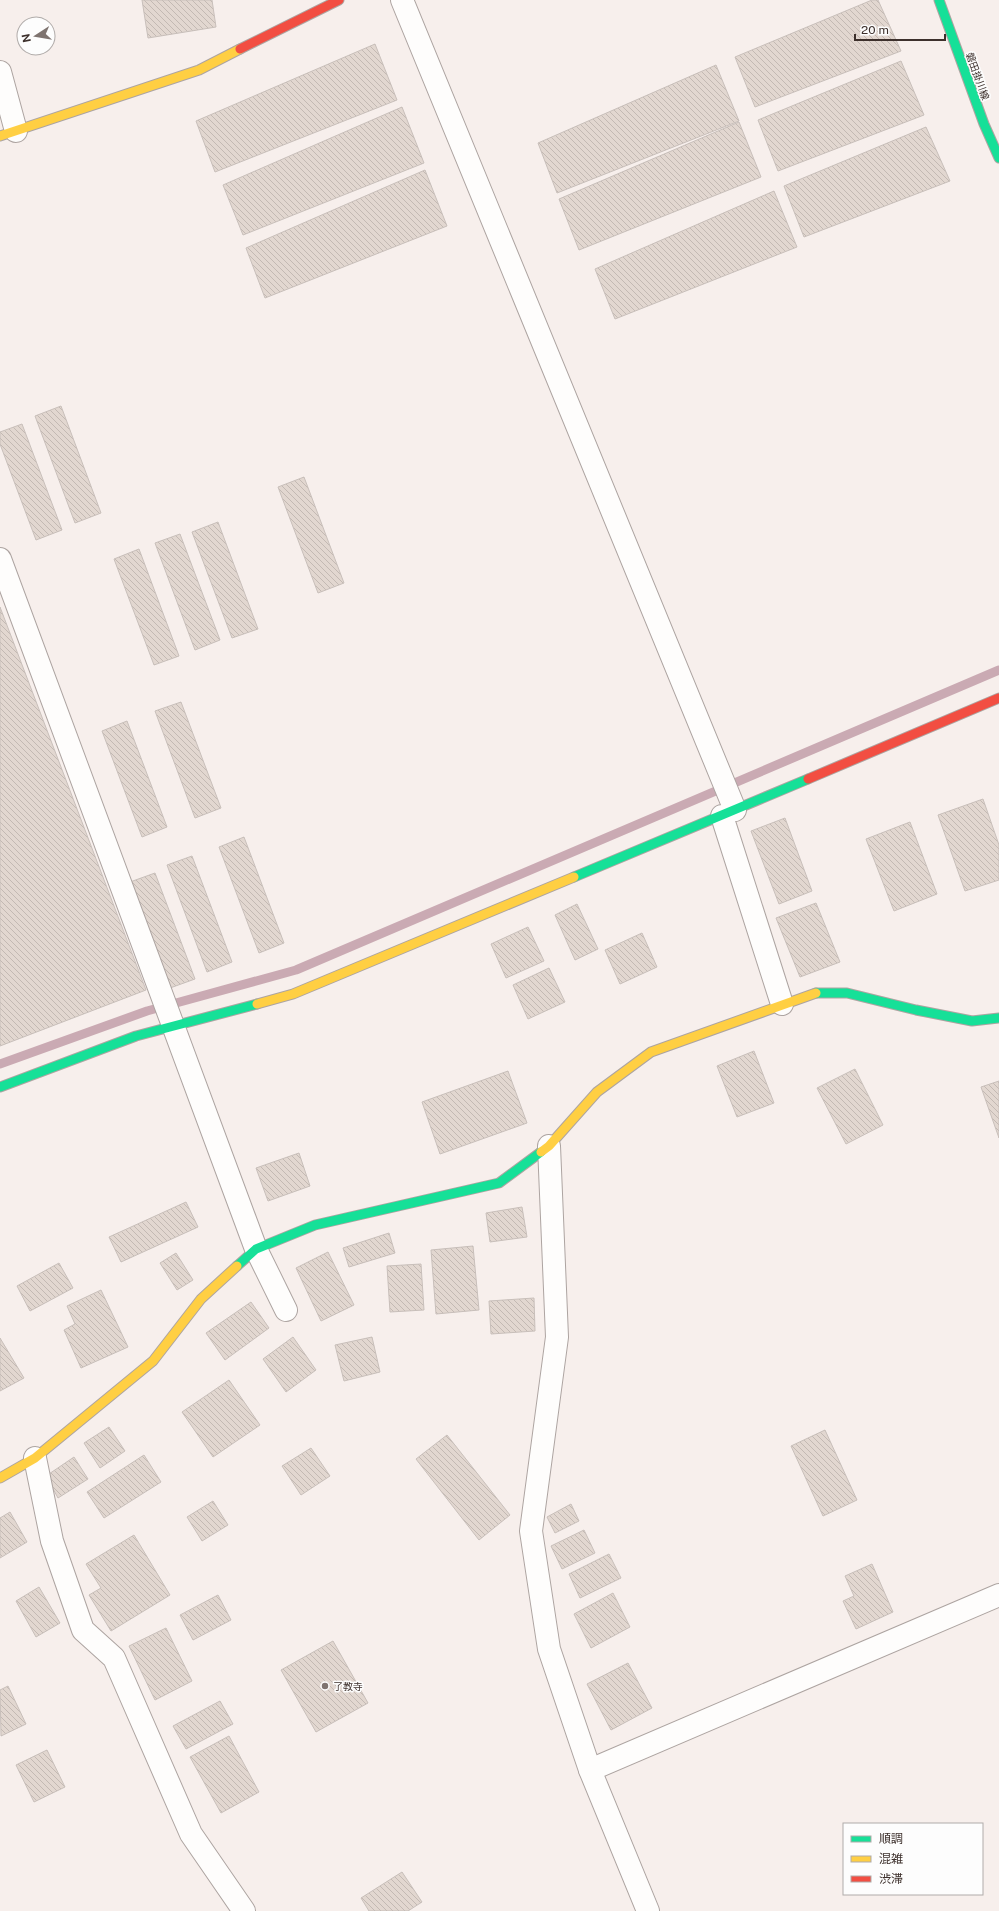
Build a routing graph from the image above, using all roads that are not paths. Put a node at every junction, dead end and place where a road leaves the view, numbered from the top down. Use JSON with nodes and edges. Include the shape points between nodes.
{"nodes":[{"id":1,"x":339,"y":0,"type":"edge"},
{"id":2,"x":402,"y":0,"type":"edge"},
{"id":3,"x":939,"y":0,"type":"edge"},
{"id":4,"x":0,"y":72,"type":"edge"},
{"id":5,"x":8,"y":133,"type":"edge"},
{"id":6,"x":999,"y":158,"type":"edge"},
{"id":7,"x":0,"y":559,"type":"edge"},
{"id":8,"x":999,"y":698,"type":"edge"},
{"id":9,"x":729,"y":813,"type":"junction"},
{"id":10,"x":782,"y":1004,"type":"junction"},
{"id":11,"x":999,"y":1018,"type":"edge"},
{"id":12,"x":173,"y":1026,"type":"junction"},
{"id":13,"x":0,"y":1087,"type":"edge"},
{"id":14,"x":549,"y":1146,"type":"junction"},
{"id":15,"x":256,"y":1249,"type":"junction"},
{"id":16,"x":286,"y":1310,"type":"dead end"},
{"id":17,"x":34,"y":1458,"type":"junction"},
{"id":18,"x":2,"y":1472,"type":"edge"},
{"id":19,"x":999,"y":1595,"type":"edge"},
{"id":20,"x":590,"y":1770,"type":"junction"},
{"id":21,"x":642,"y":1909,"type":"edge"},
{"id":22,"x":244,"y":1911,"type":"edge"}],
"edges":[{"from":1,"to":5,"type":"street","via":[[199,70]]},
{"from":2,"to":9,"type":"street"},
{"from":3,"to":6,"type":"street","name":"磐田掛川線"},
{"from":4,"to":5,"type":"street"},
{"from":7,"to":12,"type":"street"},
{"from":8,"to":9,"type":"street"},
{"from":9,"to":10,"type":"street"},
{"from":9,"to":12,"type":"street","via":[[293,994]]},
{"from":10,"to":11,"type":"street","via":[[814,993],[847,993],[972,1021]]},
{"from":10,"to":14,"type":"street","via":[[652,1052],[597,1092]]},
{"from":12,"to":13,"type":"street","via":[[136,1036]]},
{"from":12,"to":15,"type":"street"},
{"from":14,"to":15,"type":"street","via":[[499,1183],[315,1225]]},
{"from":14,"to":20,"type":"street","via":[[557,1337],[531,1531],[549,1649]]},
{"from":15,"to":16,"type":"street"},
{"from":15,"to":17,"type":"street","via":[[201,1299],[153,1361]]},
{"from":17,"to":18,"type":"street"},
{"from":17,"to":22,"type":"street","via":[[52,1541],[83,1630],[114,1658],[191,1834]]},
{"from":19,"to":20,"type":"street"},
{"from":20,"to":21,"type":"street"}]}
